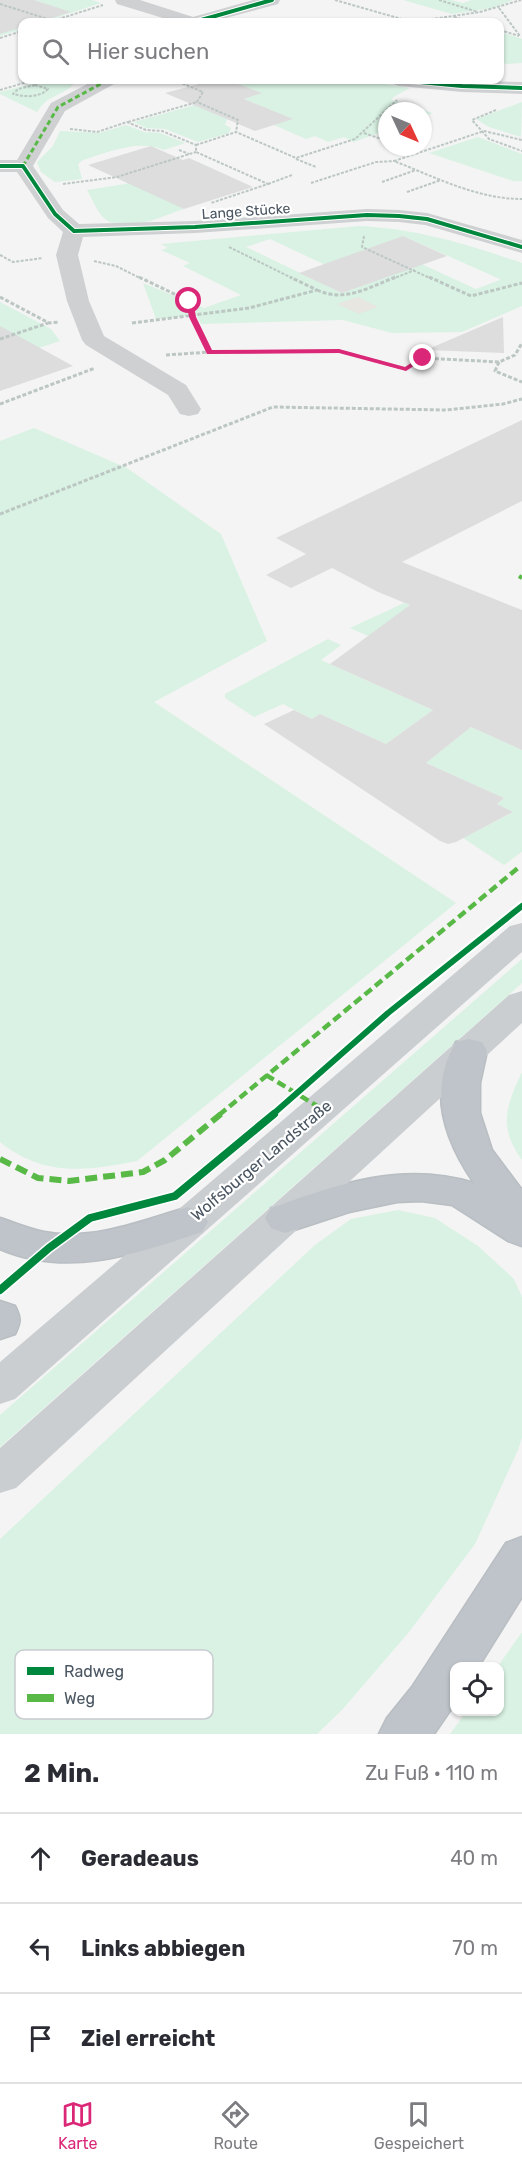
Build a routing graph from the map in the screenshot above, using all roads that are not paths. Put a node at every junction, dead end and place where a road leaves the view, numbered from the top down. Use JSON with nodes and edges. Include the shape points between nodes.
{"nodes":[{"id":1,"x":272,"y":0,"type":"edge"},
{"id":2,"x":116,"y":2,"type":"edge"},
{"id":3,"x":178,"y":18,"type":"edge"},
{"id":4,"x":207,"y":18,"type":"edge"},
{"id":5,"x":101,"y":84,"type":"edge"},
{"id":6,"x":447,"y":84,"type":"edge"},
{"id":7,"x":522,"y":88,"type":"edge"},
{"id":8,"x":0,"y":166,"type":"edge"},
{"id":9,"x":23,"y":166,"type":"junction"},
{"id":10,"x":74,"y":231,"type":"junction"},
{"id":11,"x":522,"y":246,"type":"edge"},
{"id":12,"x":189,"y":409,"type":"dead end"},
{"id":13,"x":522,"y":934,"type":"edge"},
{"id":14,"x":522,"y":1003,"type":"edge"},
{"id":15,"x":469,"y":1051,"type":"junction"},
{"id":16,"x":285,"y":1218,"type":"junction"},
{"id":17,"x":522,"y":1220,"type":"edge"},
{"id":18,"x":188,"y":1222,"type":"junction"},
{"id":19,"x":522,"y":1231,"type":"edge"},
{"id":20,"x":0,"y":1233,"type":"edge"},
{"id":21,"x":0,"y":1317,"type":"edge"},
{"id":22,"x":0,"y":1323,"type":"edge"},
{"id":23,"x":0,"y":1386,"type":"edge"},
{"id":24,"x":0,"y":1475,"type":"edge"},
{"id":25,"x":522,"y":1557,"type":"edge"},
{"id":26,"x":404,"y":1734,"type":"edge"}],
"edges":[{"from":1,"to":4,"type":"street"},
{"from":2,"to":3,"type":"street"},
{"from":5,"to":9,"type":"street","via":[[58,107]]},
{"from":6,"to":7,"type":"street"},
{"from":8,"to":9,"type":"street"},
{"from":9,"to":10,"type":"street","via":[[56,214]]},
{"from":10,"to":11,"type":"street","name":"Lange Stücke","via":[[367,215],[427,219]]},
{"from":10,"to":12,"type":"street","via":[[67,255],[78,301],[94,340],[177,390]]},
{"from":13,"to":18,"type":"main road","name":"Wolfsburger Landstraße"},
{"from":14,"to":15,"type":"main road"},
{"from":15,"to":16,"type":"main road"},
{"from":15,"to":17,"type":"highway","via":[[461,1077],[461,1118],[466,1140]]},
{"from":16,"to":19,"type":"highway","via":[[361,1194],[430,1188],[463,1194]]},
{"from":16,"to":24,"type":"main road"},
{"from":18,"to":20,"type":"highway","via":[[132,1241],[77,1250],[18,1242]]},
{"from":18,"to":23,"type":"main road","name":"Wolfsburger Landstraße"},
{"from":21,"to":22,"type":"highway"},
{"from":25,"to":26,"type":"highway","via":[[429,1703]]}]}
